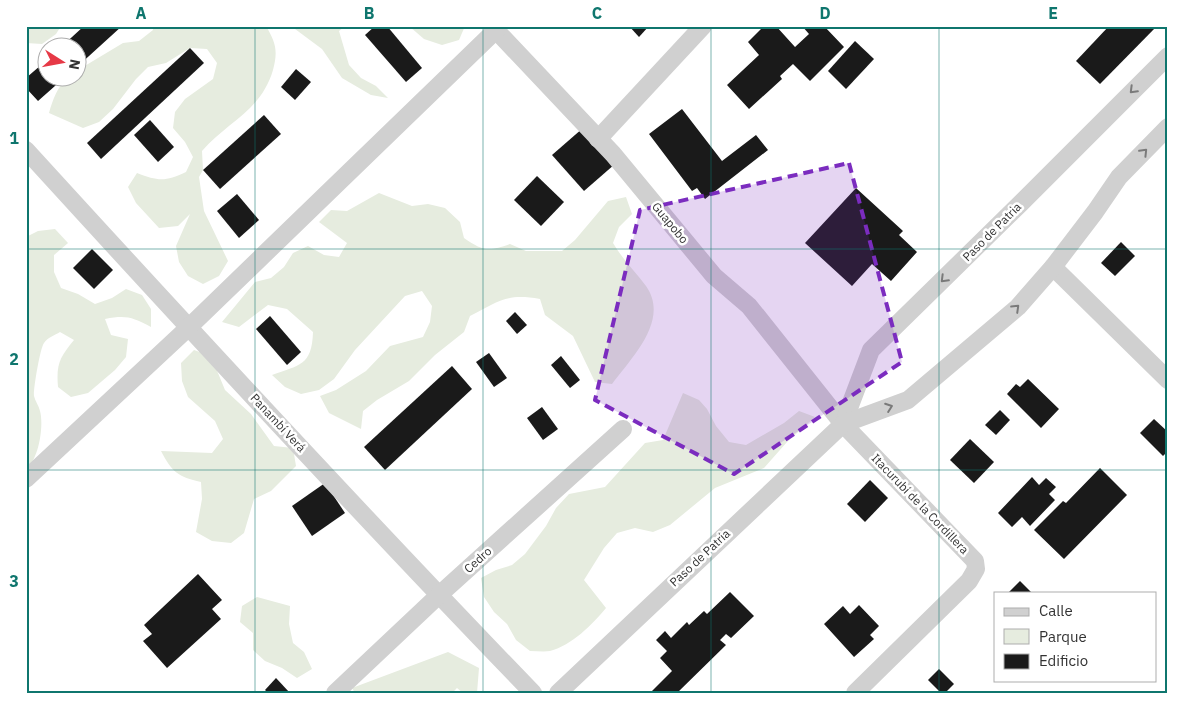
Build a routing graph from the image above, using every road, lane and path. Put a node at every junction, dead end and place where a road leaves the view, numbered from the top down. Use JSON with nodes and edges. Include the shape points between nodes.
{"nodes":[{"id":1,"x":703,"y":26,"type":"edge"},
{"id":2,"x":494,"y":28,"type":"edge"},
{"id":3,"x":1168,"y":56,"type":"edge"},
{"id":4,"x":1168,"y":127,"type":"edge"},
{"id":5,"x":598,"y":138,"type":"junction"},
{"id":6,"x":26,"y":150,"type":"edge"},
{"id":7,"x":1053,"y":267,"type":"junction"},
{"id":8,"x":188,"y":328,"type":"junction"},
{"id":9,"x":1168,"y":380,"type":"edge"},
{"id":10,"x":843,"y":424,"type":"junction"},
{"id":11,"x":623,"y":429,"type":"dead end"},
{"id":12,"x":26,"y":479,"type":"edge"},
{"id":13,"x":438,"y":595,"type":"junction"},
{"id":14,"x":335,"y":693,"type":"edge"},
{"id":15,"x":533,"y":693,"type":"edge"},
{"id":16,"x":558,"y":693,"type":"edge"},
{"id":17,"x":854,"y":693,"type":"edge"}],
"edges":[{"from":1,"to":5,"type":"street"},
{"from":2,"to":5,"type":"street","name":"Guapobo"},
{"from":2,"to":8,"type":"street"},
{"from":3,"to":10,"type":"street","name":"Paso de Patria","one_way":true,"via":[[871,350]]},
{"from":7,"to":4,"type":"street","name":"Paso de Patria","one_way":true,"via":[[1119,177]]},
{"from":5,"to":10,"type":"street","name":"Guapobo","via":[[714,276],[749,306]]},
{"from":6,"to":8,"type":"street","name":"Panambí Verá"},
{"from":7,"to":9,"type":"street"},
{"from":10,"to":7,"type":"street","name":"Paso de Patria","one_way":true,"via":[[908,400],[1018,307]]},
{"from":8,"to":12,"type":"street"},
{"from":8,"to":13,"type":"street","name":"Panambí Verá"},
{"from":10,"to":16,"type":"street","name":"Paso de Patria"},
{"from":10,"to":17,"type":"street","name":"Itacurubí de la Cordillera","via":[[968,553],[975,561],[976,569],[969,581]]},
{"from":11,"to":13,"type":"street","name":"Cedro"},
{"from":13,"to":14,"type":"street","name":"Cedro"},
{"from":13,"to":15,"type":"street","name":"Panambí Verá"}]}
